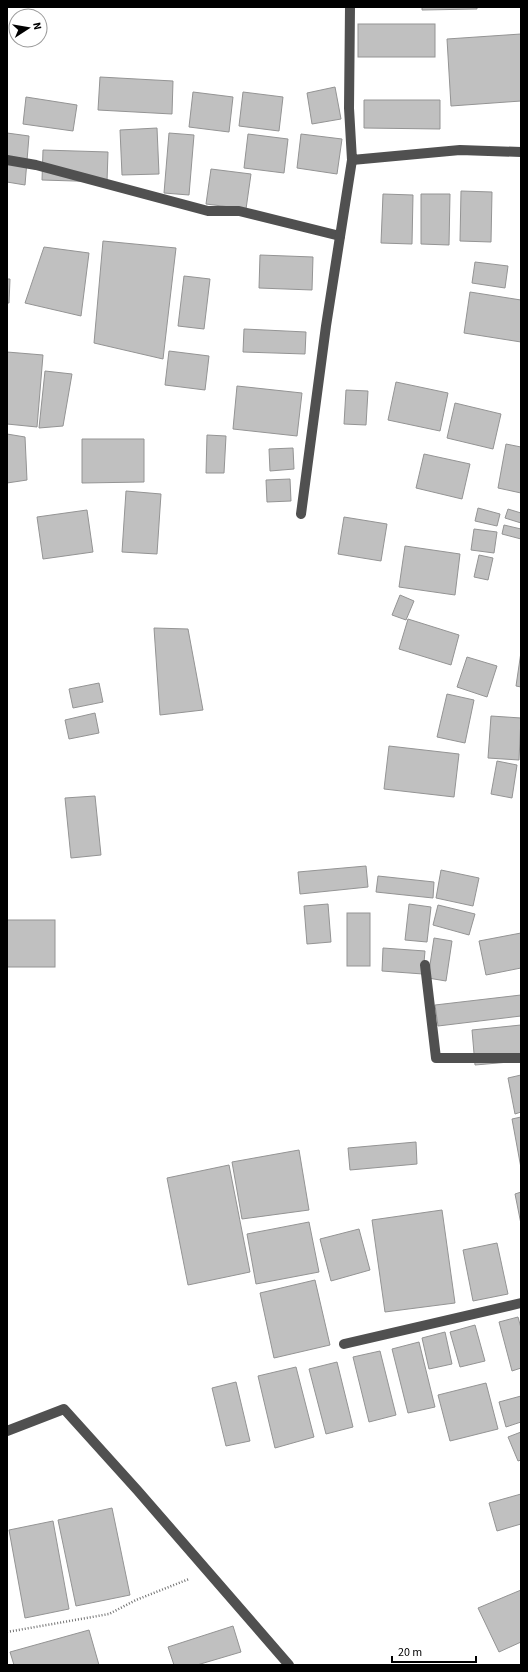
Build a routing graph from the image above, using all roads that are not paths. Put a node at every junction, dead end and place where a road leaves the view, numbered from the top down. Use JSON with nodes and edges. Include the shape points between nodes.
{"nodes":[{"id":1,"x":350,"y":7,"type":"edge"},
{"id":2,"x":521,"y":152,"type":"edge"},
{"id":3,"x":7,"y":160,"type":"edge"},
{"id":4,"x":352,"y":160,"type":"junction"},
{"id":5,"x":340,"y":236,"type":"junction"},
{"id":6,"x":301,"y":514,"type":"dead end"},
{"id":7,"x":425,"y":965,"type":"dead end"},
{"id":8,"x":521,"y":1058,"type":"edge"},
{"id":9,"x":521,"y":1303,"type":"edge"},
{"id":10,"x":344,"y":1344,"type":"dead end"},
{"id":11,"x":7,"y":1431,"type":"edge"},
{"id":12,"x":289,"y":1665,"type":"edge"}],
"edges":[{"from":1,"to":4,"type":"street","via":[[349,108]]},
{"from":2,"to":4,"type":"street","via":[[460,150]]},
{"from":3,"to":5,"type":"street","via":[[36,165],[208,211],[239,211]]},
{"from":4,"to":5,"type":"street"},
{"from":5,"to":6,"type":"street"},
{"from":7,"to":8,"type":"street","via":[[436,1058]]},
{"from":9,"to":10,"type":"street"},
{"from":11,"to":12,"type":"street","via":[[64,1409]]}]}
